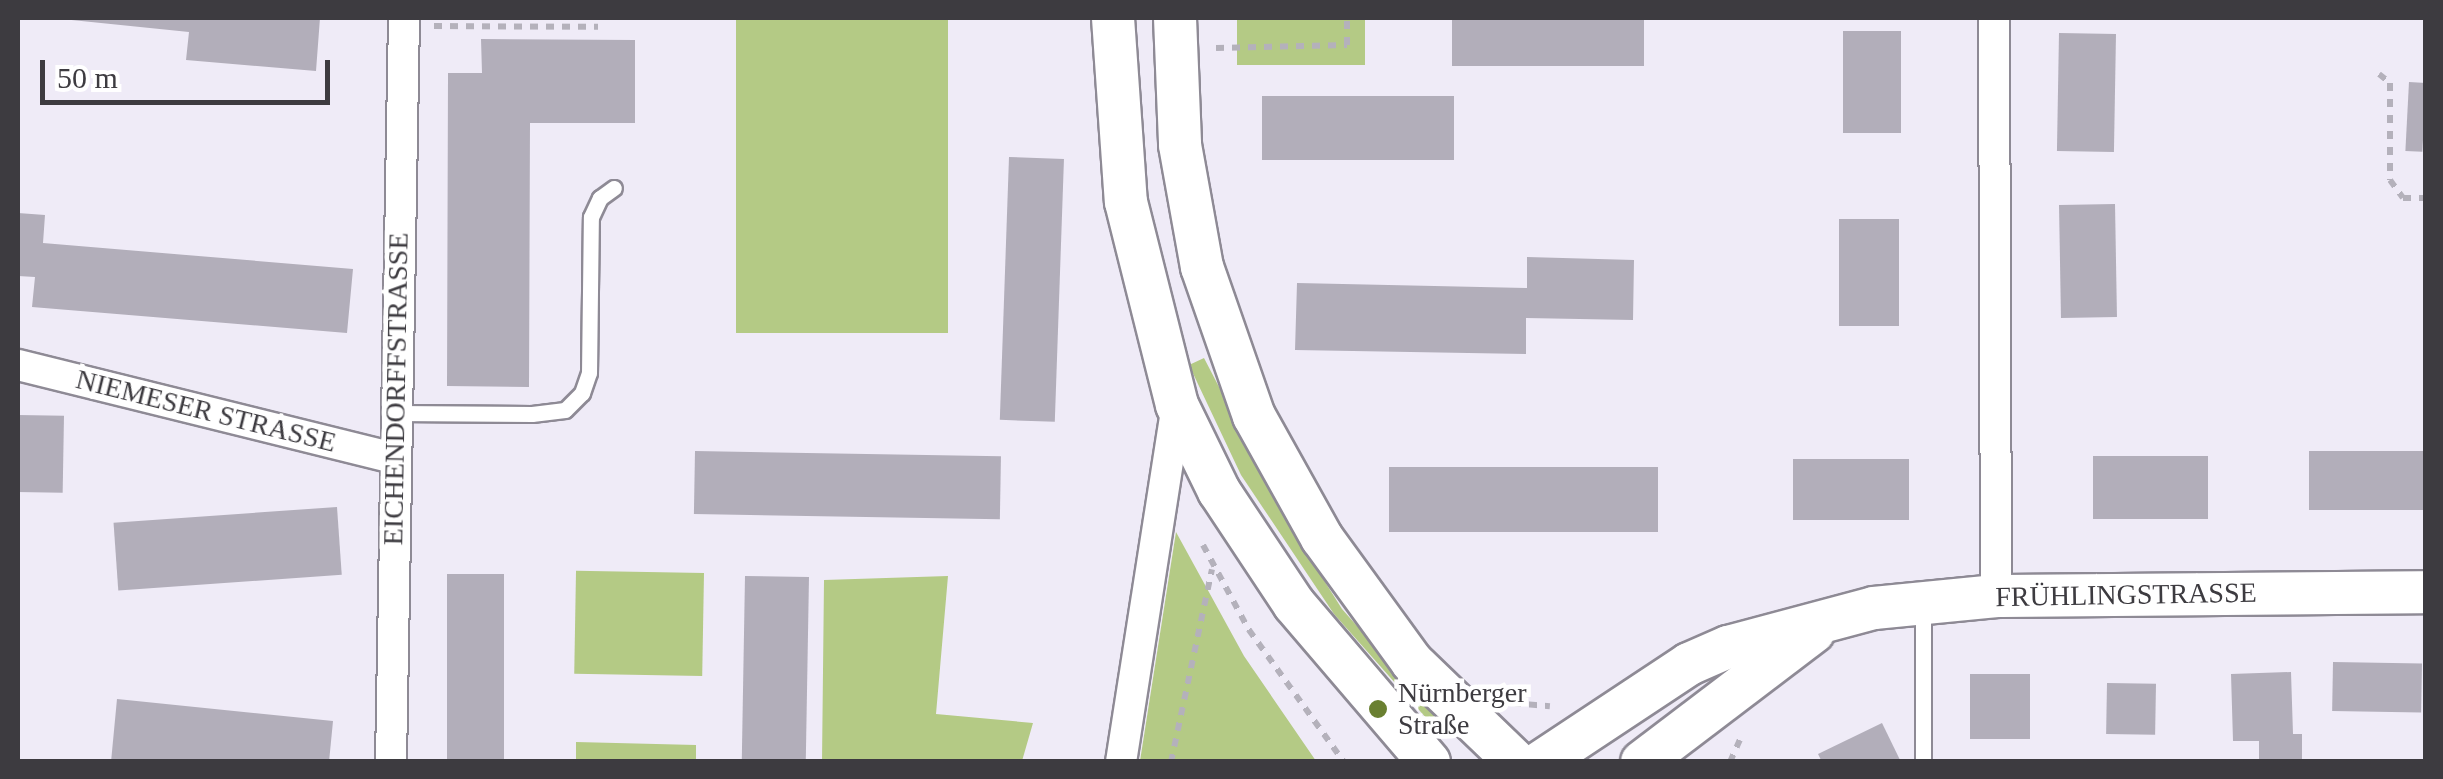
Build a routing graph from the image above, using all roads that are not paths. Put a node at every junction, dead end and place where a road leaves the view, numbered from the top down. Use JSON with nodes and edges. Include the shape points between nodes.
{"nodes":[{"id":1,"x":1113,"y":18,"type":"edge"},
{"id":2,"x":1175,"y":18,"type":"edge"},
{"id":3,"x":1994,"y":18,"type":"edge"},
{"id":4,"x":404,"y":22,"type":"edge"},
{"id":5,"x":614,"y":188,"type":"dead end"},
{"id":6,"x":18,"y":365,"type":"edge"},
{"id":7,"x":1176,"y":405,"type":"junction"},
{"id":8,"x":396,"y":413,"type":"junction"},
{"id":9,"x":394,"y":458,"type":"junction"},
{"id":10,"x":2426,"y":592,"type":"edge"},
{"id":11,"x":1996,"y":596,"type":"junction"},
{"id":12,"x":1924,"y":600,"type":"junction"},
{"id":13,"x":1828,"y":620,"type":"junction"},
{"id":14,"x":1742,"y":708,"type":"junction"},
{"id":15,"x":391,"y":762,"type":"edge"},
{"id":16,"x":1121,"y":762,"type":"edge"},
{"id":17,"x":1429,"y":762,"type":"edge"},
{"id":18,"x":1516,"y":762,"type":"edge"},
{"id":19,"x":1541,"y":762,"type":"edge"},
{"id":20,"x":1642,"y":762,"type":"edge"},
{"id":21,"x":1700,"y":762,"type":"edge"},
{"id":22,"x":1923,"y":762,"type":"edge"}],
"edges":[{"from":1,"to":7,"type":"main road","via":[[1126,202]]},
{"from":2,"to":18,"type":"main road","via":[[1180,145],[1202,267],[1254,416],[1322,538],[1412,662]]},
{"from":3,"to":11,"type":"street"},
{"from":4,"to":8,"type":"street","name":"EICHENDORFFSTRASSE"},
{"from":5,"to":8,"type":"lane","via":[[591,217],[589,373],[582,394],[565,410],[532,414]]},
{"from":6,"to":9,"type":"street","name":"NIEMESER STRASSE"},
{"from":7,"to":16,"type":"street"},
{"from":7,"to":17,"type":"main road","via":[[1219,492],[1294,604]]},
{"from":8,"to":9,"type":"street","name":"EICHENDORFFSTRASSE"},
{"from":9,"to":15,"type":"street","name":"EICHENDORFFSTRASSE"},
{"from":10,"to":11,"type":"main road","name":"FRÜHLINGSTRASSE"},
{"from":11,"to":12,"type":"main road","name":"FRÜHLINGSTRASSE"},
{"from":12,"to":13,"type":"main road","name":"FRÜHLINGSTRASSE"},
{"from":12,"to":22,"type":"lane","via":[[1918,630]]},
{"from":13,"to":14,"type":"main road","name":"FRÜHLINGSTRASSE"},
{"from":13,"to":19,"type":"main road","name":"FRÜHLINGSTRASSE","via":[[1688,664]]},
{"from":14,"to":20,"type":"main road","name":"FRÜHLINGSTRASSE"},
{"from":14,"to":21,"type":"main road"}]}
